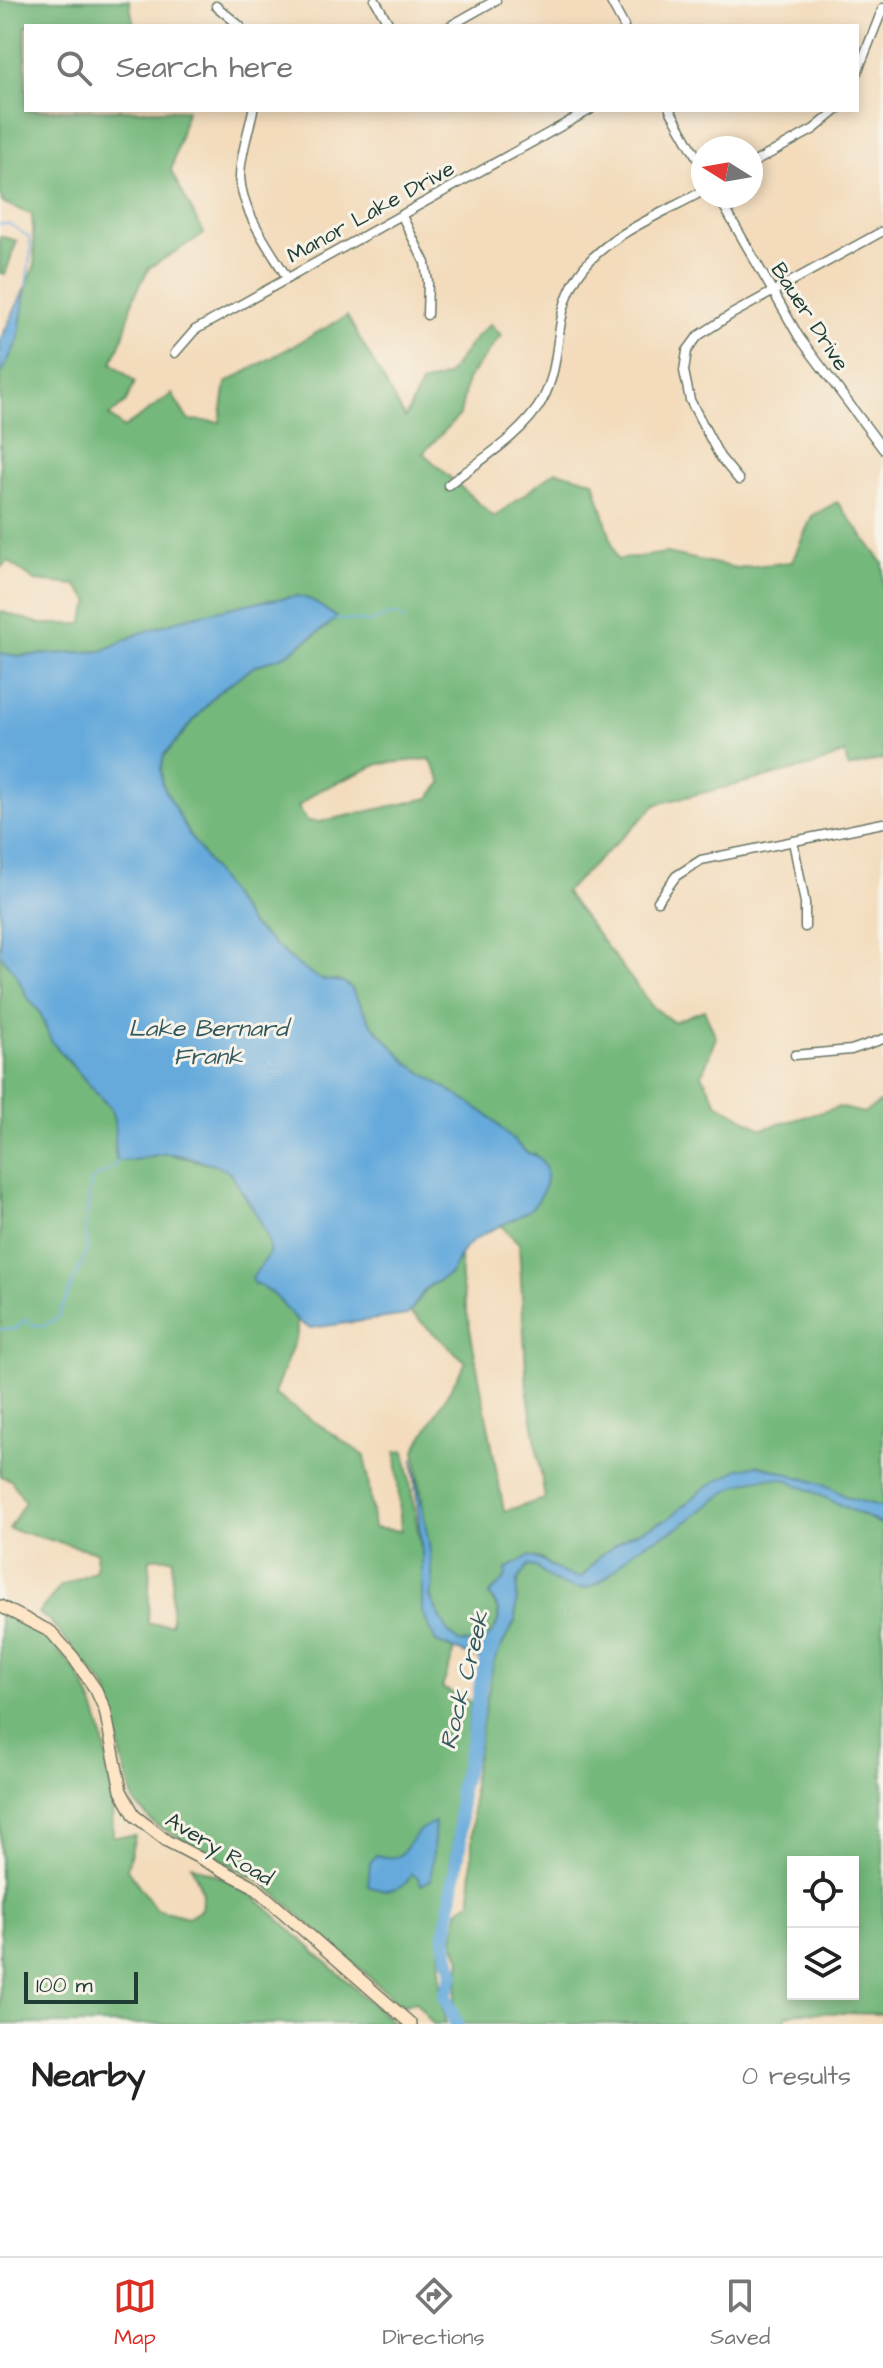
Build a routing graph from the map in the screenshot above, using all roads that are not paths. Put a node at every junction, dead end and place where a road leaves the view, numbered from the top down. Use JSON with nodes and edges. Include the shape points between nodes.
{"nodes":[{"id":1,"x":375,"y":0,"type":"edge"},
{"id":2,"x":496,"y":0,"type":"edge"},
{"id":3,"x":610,"y":0,"type":"edge"},
{"id":4,"x":216,"y":6,"type":"dead end"},
{"id":5,"x":883,"y":8,"type":"edge"},
{"id":6,"x":238,"y":24,"type":"edge"},
{"id":7,"x":389,"y":24,"type":"edge"},
{"id":8,"x":454,"y":24,"type":"edge"},
{"id":9,"x":623,"y":24,"type":"edge"},
{"id":10,"x":859,"y":68,"type":"edge"},
{"id":11,"x":253,"y":112,"type":"edge"},
{"id":12,"x":586,"y":112,"type":"edge"},
{"id":13,"x":671,"y":112,"type":"edge"},
{"id":14,"x":835,"y":112,"type":"edge"},
{"id":15,"x":691,"y":147,"type":"edge"},
{"id":16,"x":763,"y":157,"type":"edge"},
{"id":17,"x":691,"y":198,"type":"edge"},
{"id":18,"x":725,"y":208,"type":"edge"},
{"id":19,"x":402,"y":216,"type":"junction"},
{"id":20,"x":883,"y":231,"type":"edge"},
{"id":21,"x":287,"y":278,"type":"junction"},
{"id":22,"x":773,"y":292,"type":"junction"},
{"id":23,"x":427,"y":315,"type":"dead end"},
{"id":24,"x":175,"y":353,"type":"dead end"},
{"id":25,"x":883,"y":449,"type":"edge"},
{"id":26,"x":739,"y":480,"type":"dead end"},
{"id":27,"x":448,"y":485,"type":"dead end"},
{"id":28,"x":883,"y":823,"type":"edge"},
{"id":29,"x":793,"y":841,"type":"junction"},
{"id":30,"x":658,"y":901,"type":"dead end"},
{"id":31,"x":805,"y":927,"type":"dead end"},
{"id":32,"x":883,"y":1039,"type":"edge"},
{"id":33,"x":795,"y":1055,"type":"dead end"},
{"id":34,"x":0,"y":1606,"type":"edge"},
{"id":35,"x":411,"y":2024,"type":"edge"}],
"edges":[{"from":1,"to":7,"type":"street"},
{"from":2,"to":8,"type":"street"},
{"from":3,"to":9,"type":"street"},
{"from":4,"to":6,"type":"street"},
{"from":5,"to":10,"type":"street"},
{"from":11,"to":21,"type":"street","via":[[240,175],[242,191]]},
{"from":12,"to":19,"type":"street","name":"Manor Lake Drive"},
{"from":13,"to":15,"type":"street"},
{"from":14,"to":16,"type":"street"},
{"from":17,"to":27,"type":"street","via":[[609,244],[585,266],[559,316],[544,397],[522,426]]},
{"from":18,"to":22,"type":"street","name":"Bauer Drive"},
{"from":19,"to":21,"type":"street","name":"Manor Lake Drive"},
{"from":19,"to":23,"type":"street","via":[[425,263]]},
{"from":20,"to":22,"type":"street"},
{"from":21,"to":24,"type":"street","name":"Manor Lake Drive","via":[[195,330]]},
{"from":22,"to":25,"type":"street","name":"Bauer Drive","via":[[799,337]]},
{"from":22,"to":26,"type":"street","via":[[698,336],[687,351],[684,371],[690,400],[720,457]]},
{"from":28,"to":29,"type":"street"},
{"from":29,"to":30,"type":"street","via":[[701,860],[676,876]]},
{"from":29,"to":31,"type":"street"},
{"from":32,"to":33,"type":"street","via":[[851,1050]]},
{"from":34,"to":35,"type":"street","name":"Avery Road","via":[[51,1632],[96,1690],[119,1783],[135,1816],[167,1841],[253,1886]]}]}
